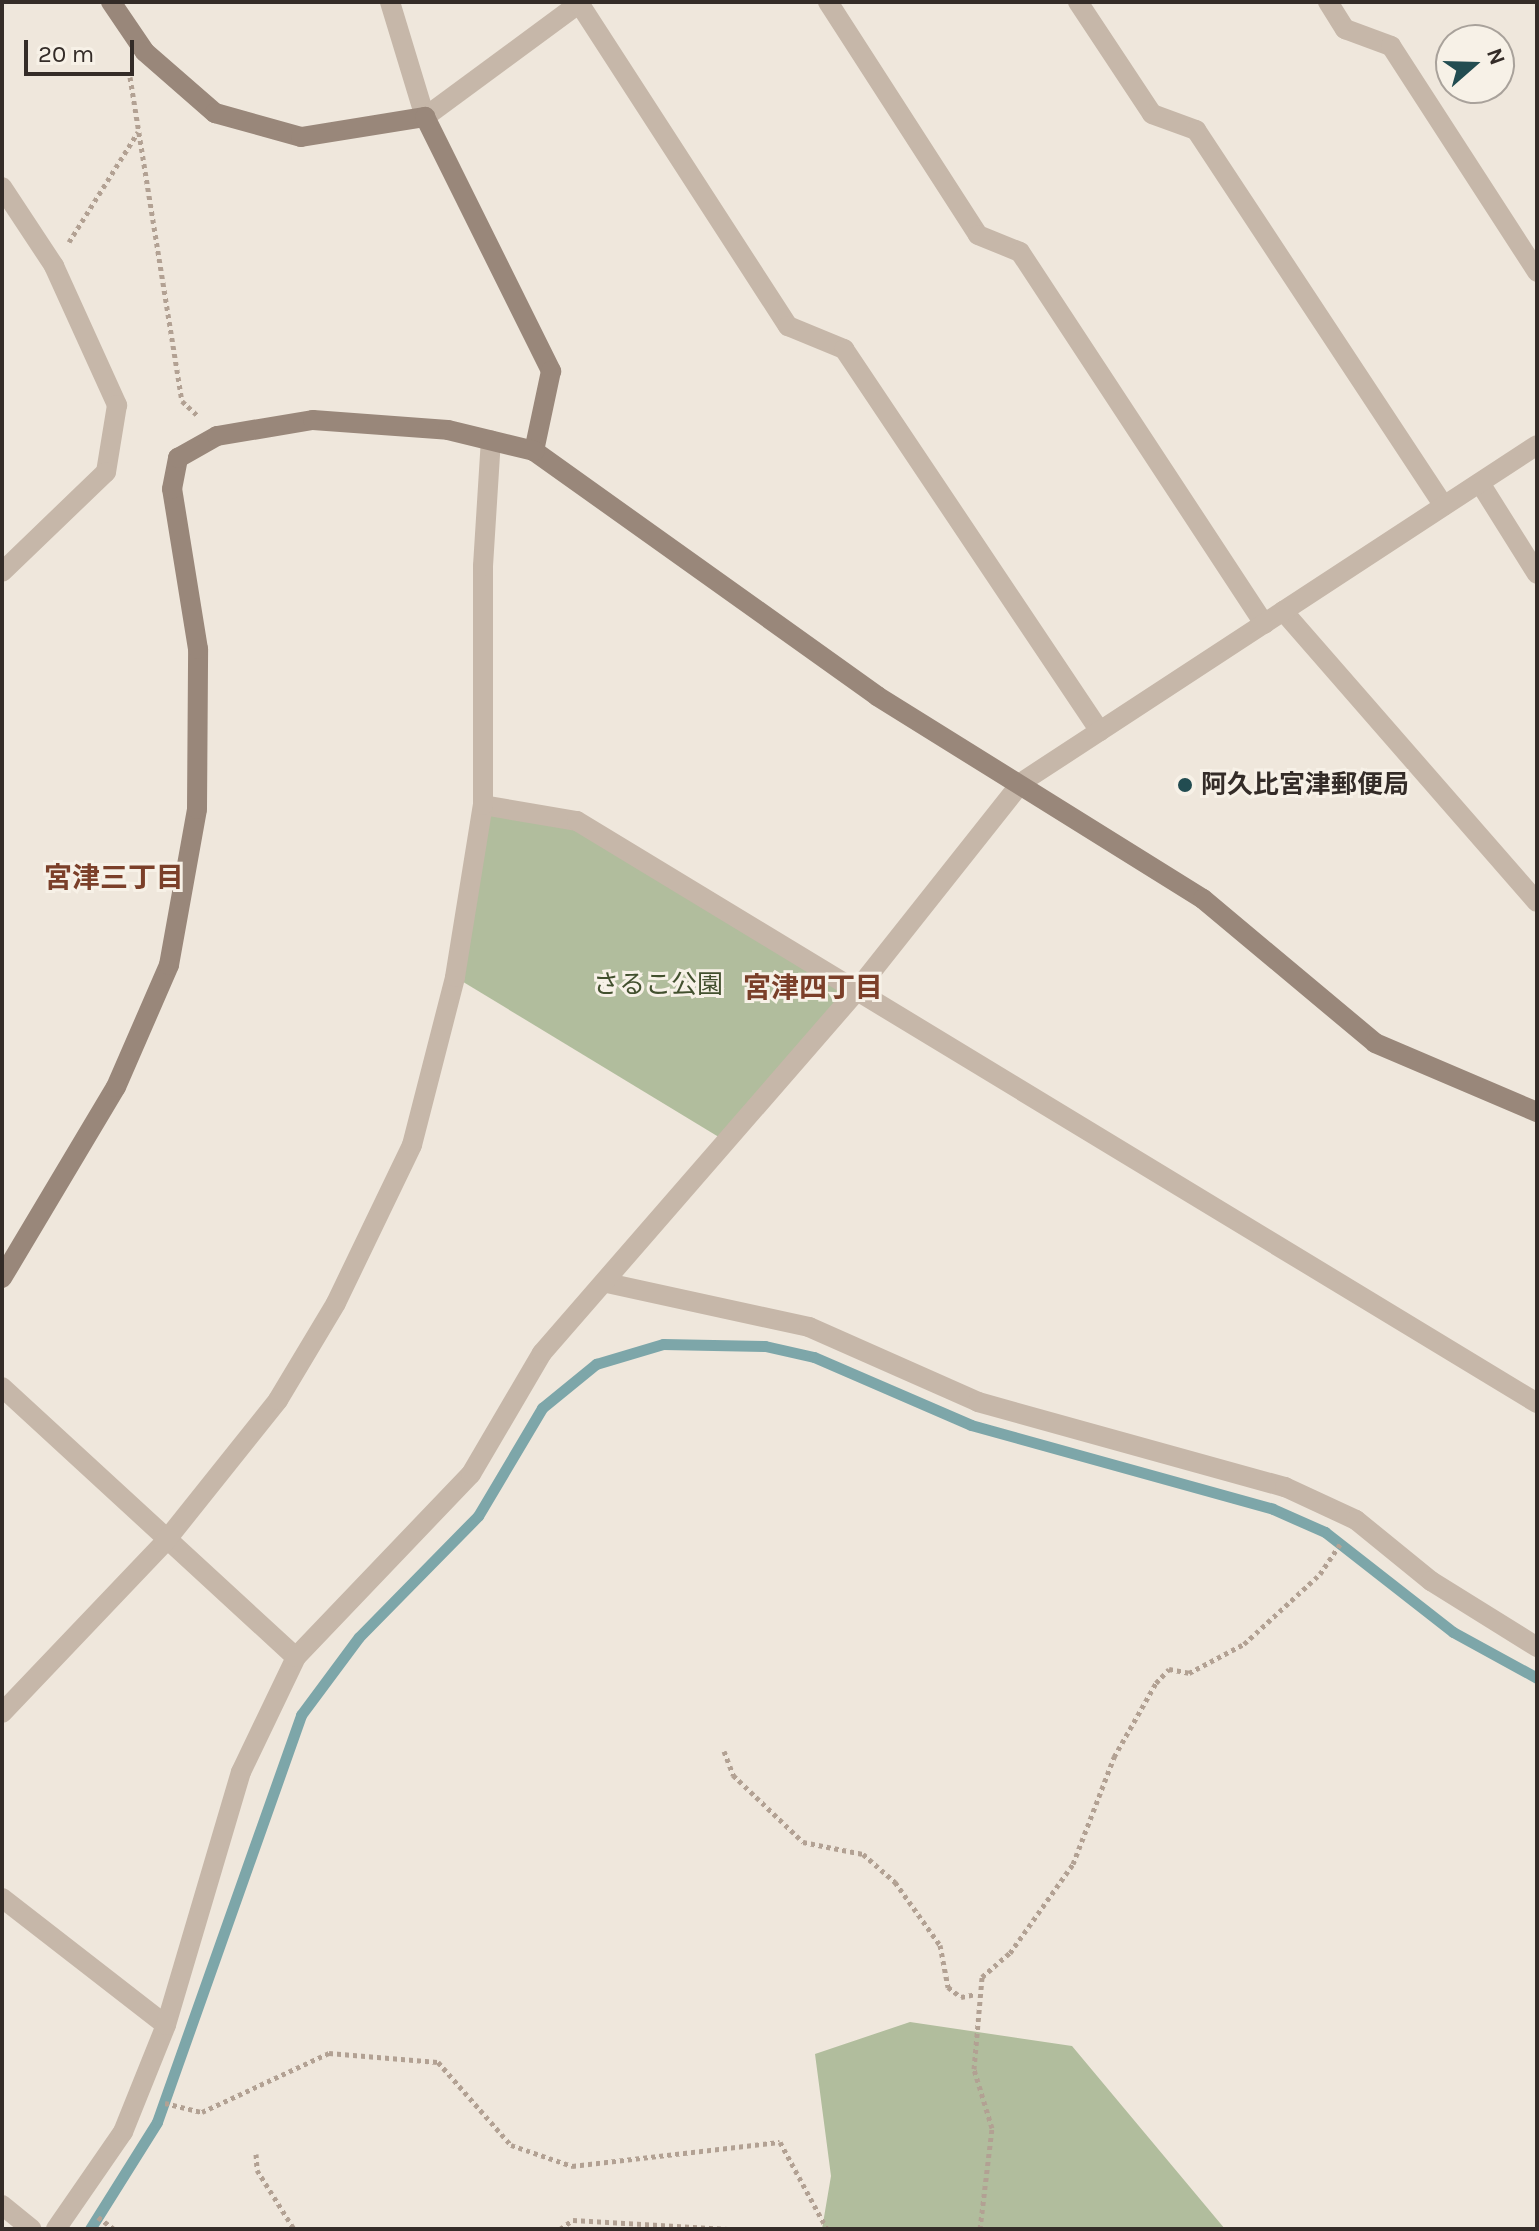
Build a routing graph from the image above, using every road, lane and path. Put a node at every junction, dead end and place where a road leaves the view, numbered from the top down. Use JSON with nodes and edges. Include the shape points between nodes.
{"nodes":[{"id":1,"x":111,"y":2,"type":"edge"},
{"id":2,"x":390,"y":2,"type":"edge"},
{"id":3,"x":828,"y":2,"type":"edge"},
{"id":4,"x":1078,"y":2,"type":"edge"},
{"id":5,"x":1328,"y":2,"type":"edge"},
{"id":6,"x":580,"y":3,"type":"edge"},
{"id":7,"x":145,"y":52,"type":"junction"},
{"id":8,"x":425,"y":117,"type":"junction"},
{"id":9,"x":139,"y":131,"type":"junction"},
{"id":10,"x":2,"y":187,"type":"edge"},
{"id":11,"x":54,"y":266,"type":"junction"},
{"id":12,"x":1537,"y":272,"type":"edge"},
{"id":13,"x":217,"y":436,"type":"junction"},
{"id":14,"x":491,"y":440,"type":"junction"},
{"id":15,"x":1537,"y":445,"type":"edge"},
{"id":16,"x":534,"y":451,"type":"junction"},
{"id":17,"x":1480,"y":483,"type":"junction"},
{"id":18,"x":1444,"y":506,"type":"junction"},
{"id":19,"x":2,"y":572,"type":"edge"},
{"id":20,"x":1537,"y":574,"type":"edge"},
{"id":21,"x":1283,"y":611,"type":"junction"},
{"id":22,"x":1264,"y":624,"type":"junction"},
{"id":23,"x":1100,"y":731,"type":"junction"},
{"id":24,"x":1022,"y":782,"type":"junction"},
{"id":25,"x":483,"y":805,"type":"junction"},
{"id":26,"x":1537,"y":902,"type":"edge"},
{"id":27,"x":857,"y":990,"type":"junction"},
{"id":28,"x":1537,"y":1112,"type":"edge"},
{"id":29,"x":2,"y":1278,"type":"edge"},
{"id":30,"x":607,"y":1283,"type":"junction"},
{"id":31,"x":2,"y":1387,"type":"edge"},
{"id":32,"x":1537,"y":1403,"type":"edge"},
{"id":33,"x":164,"y":1543,"type":"junction"},
{"id":34,"x":1320,"y":1574,"type":"dead end"},
{"id":35,"x":1537,"y":1647,"type":"edge"},
{"id":36,"x":296,"y":1657,"type":"junction"},
{"id":37,"x":2,"y":1713,"type":"edge"},
{"id":38,"x":724,"y":1751,"type":"dead end"},
{"id":39,"x":2,"y":1898,"type":"edge"},
{"id":40,"x":976,"y":1994,"type":"junction"},
{"id":41,"x":166,"y":2025,"type":"junction"},
{"id":42,"x":175,"y":2108,"type":"dead end"},
{"id":43,"x":256,"y":2154,"type":"dead end"},
{"id":44,"x":2,"y":2205,"type":"edge"},
{"id":45,"x":32,"y":2229,"type":"edge"},
{"id":46,"x":56,"y":2229,"type":"edge"},
{"id":47,"x":294,"y":2229,"type":"edge"},
{"id":48,"x":560,"y":2229,"type":"edge"},
{"id":49,"x":728,"y":2229,"type":"edge"},
{"id":50,"x":827,"y":2229,"type":"edge"},
{"id":51,"x":980,"y":2229,"type":"edge"}],
"edges":[{"from":1,"to":7,"type":"street"},
{"from":2,"to":8,"type":"street"},
{"from":3,"to":22,"type":"street","via":[[978,235],[1020,252]]},
{"from":4,"to":18,"type":"street","via":[[1152,114],[1196,130]]},
{"from":5,"to":12,"type":"street","via":[[1345,29],[1391,46]]},
{"from":6,"to":8,"type":"street"},
{"from":6,"to":23,"type":"street","via":[[788,326],[844,349]]},
{"from":7,"to":8,"type":"street","via":[[215,113],[301,137]]},
{"from":7,"to":9,"type":"path","via":[[130,76]]},
{"from":8,"to":16,"type":"street","via":[[551,371]]},
{"from":9,"to":11,"type":"path"},
{"from":9,"to":13,"type":"path","via":[[182,401]]},
{"from":10,"to":11,"type":"street"},
{"from":11,"to":19,"type":"street","via":[[117,405],[106,472]]},
{"from":13,"to":14,"type":"street","via":[[313,420]]},
{"from":13,"to":29,"type":"street","via":[[178,458],[172,489],[198,665],[197,809],[169,965],[116,1087]]},
{"from":14,"to":16,"type":"street"},
{"from":14,"to":25,"type":"street"},
{"from":15,"to":17,"type":"street"},
{"from":16,"to":24,"type":"street","via":[[877,696]]},
{"from":17,"to":18,"type":"street"},
{"from":17,"to":20,"type":"street"},
{"from":18,"to":21,"type":"street"},
{"from":21,"to":22,"type":"street"},
{"from":21,"to":26,"type":"street"},
{"from":22,"to":23,"type":"street"},
{"from":23,"to":24,"type":"street"},
{"from":24,"to":27,"type":"street"},
{"from":24,"to":28,"type":"street","via":[[1203,899],[1375,1043]]},
{"from":25,"to":27,"type":"street","via":[[577,821]]},
{"from":25,"to":33,"type":"street","via":[[455,977],[412,1145],[336,1303],[278,1400]]},
{"from":27,"to":30,"type":"street"},
{"from":27,"to":32,"type":"street"},
{"from":30,"to":35,"type":"street","via":[[809,1327],[978,1402],[1285,1487],[1356,1520],[1431,1581]]},
{"from":30,"to":36,"type":"street","via":[[542,1353],[471,1474]]},
{"from":31,"to":33,"type":"street"},
{"from":33,"to":36,"type":"street"},
{"from":33,"to":37,"type":"street"},
{"from":34,"to":40,"type":"path","via":[[1244,1644],[1189,1673],[1169,1669],[1156,1683],[1114,1757],[1073,1864]]},
{"from":36,"to":41,"type":"street","via":[[241,1772]]},
{"from":38,"to":40,"type":"path","via":[[733,1775],[803,1842],[863,1854],[895,1882],[940,1945],[948,1987],[961,1997]]},
{"from":39,"to":41,"type":"street"},
{"from":40,"to":51,"type":"path","via":[[974,2069],[992,2128]]},
{"from":41,"to":46,"type":"street","via":[[123,2132]]},
{"from":42,"to":50,"type":"path","via":[[202,2112],[329,2053],[438,2062],[511,2145],[572,2166],[780,2142]]},
{"from":43,"to":47,"type":"path","via":[[257,2170]]},
{"from":44,"to":45,"type":"street"},
{"from":48,"to":49,"type":"path","via":[[573,2220]]}]}
